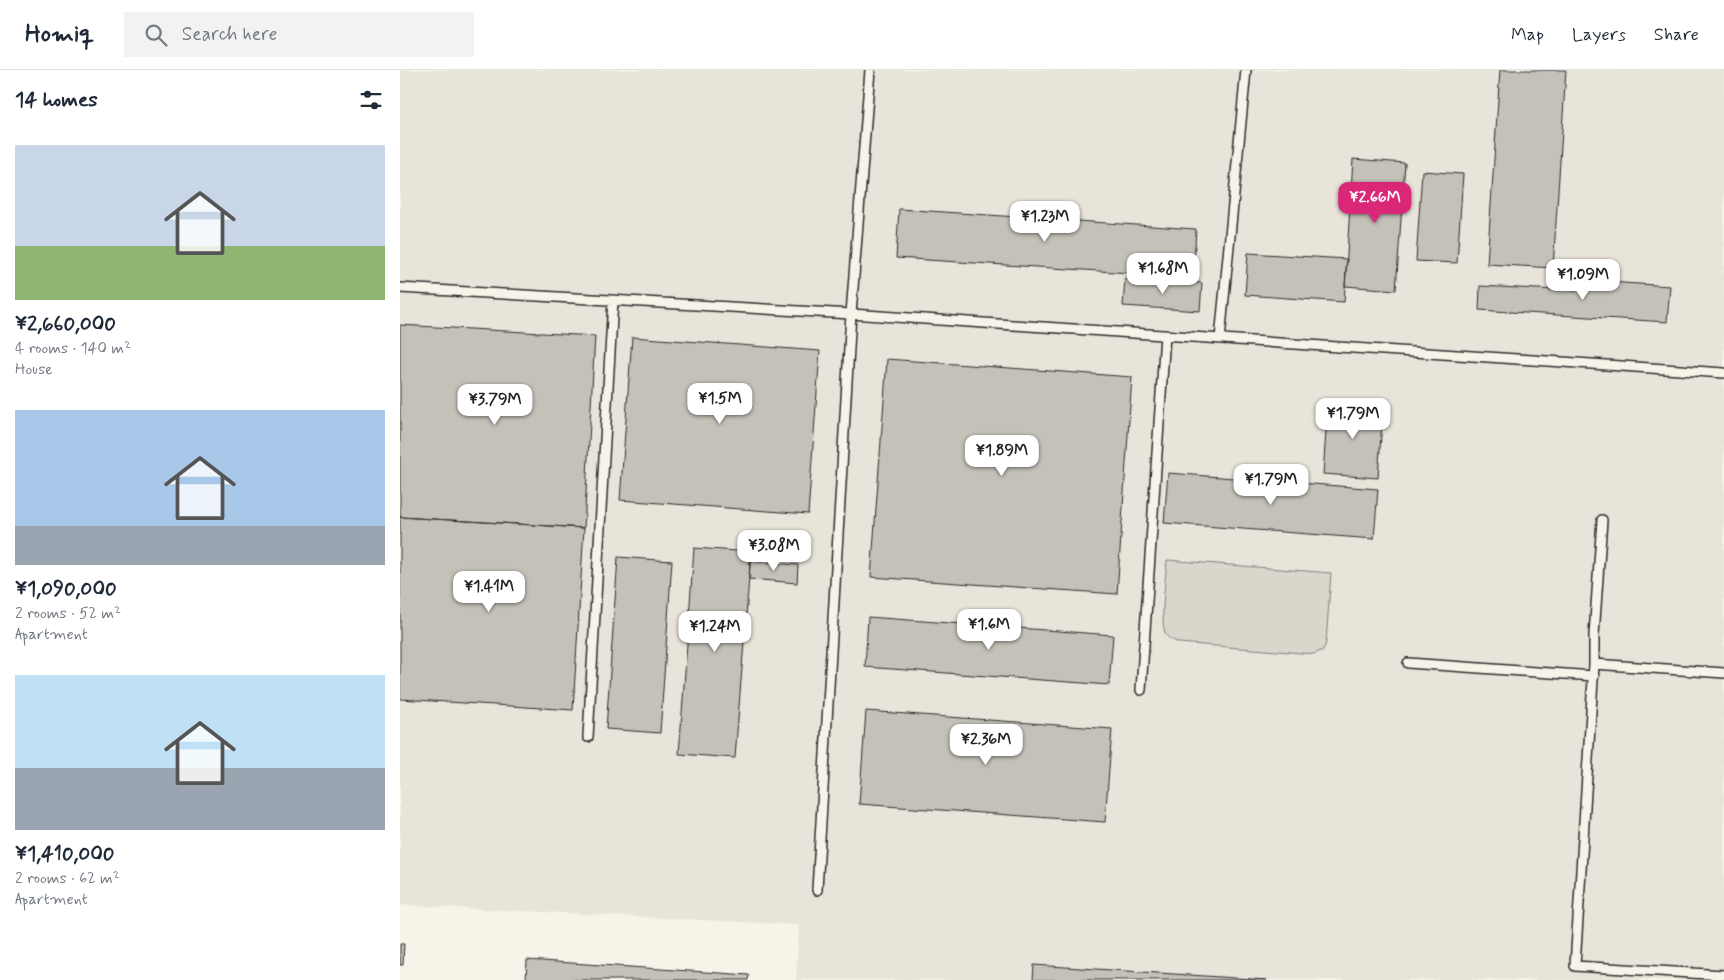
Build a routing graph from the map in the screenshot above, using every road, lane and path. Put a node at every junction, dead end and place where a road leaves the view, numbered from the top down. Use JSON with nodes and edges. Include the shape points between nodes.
{"nodes":[{"id":1,"x":870,"y":70,"type":"edge"},
{"id":2,"x":1246,"y":70,"type":"edge"},
{"id":3,"x":400,"y":288,"type":"edge"},
{"id":4,"x":613,"y":300,"type":"junction"},
{"id":5,"x":851,"y":314,"type":"junction"},
{"id":6,"x":1165,"y":335,"type":"junction"},
{"id":7,"x":1220,"y":339,"type":"junction"},
{"id":8,"x":1724,"y":373,"type":"edge"},
{"id":9,"x":1602,"y":520,"type":"dead end"},
{"id":10,"x":1408,"y":663,"type":"dead end"},
{"id":11,"x":1594,"y":664,"type":"junction"},
{"id":12,"x":1724,"y":673,"type":"edge"},
{"id":13,"x":1594,"y":676,"type":"junction"},
{"id":14,"x":1140,"y":690,"type":"dead end"},
{"id":15,"x":588,"y":737,"type":"dead end"},
{"id":16,"x":817,"y":890,"type":"dead end"},
{"id":17,"x":1724,"y":975,"type":"edge"}],
"edges":[{"from":1,"to":5,"type":"lane"},
{"from":2,"to":7,"type":"lane"},
{"from":3,"to":4,"type":"lane"},
{"from":4,"to":5,"type":"lane"},
{"from":4,"to":15,"type":"lane"},
{"from":5,"to":6,"type":"lane"},
{"from":5,"to":16,"type":"lane"},
{"from":6,"to":7,"type":"lane"},
{"from":6,"to":14,"type":"lane"},
{"from":7,"to":8,"type":"lane"},
{"from":9,"to":11,"type":"lane"},
{"from":10,"to":13,"type":"lane"},
{"from":11,"to":12,"type":"lane"},
{"from":11,"to":13,"type":"lane"},
{"from":13,"to":17,"type":"lane","via":[[1575,966]]}]}
